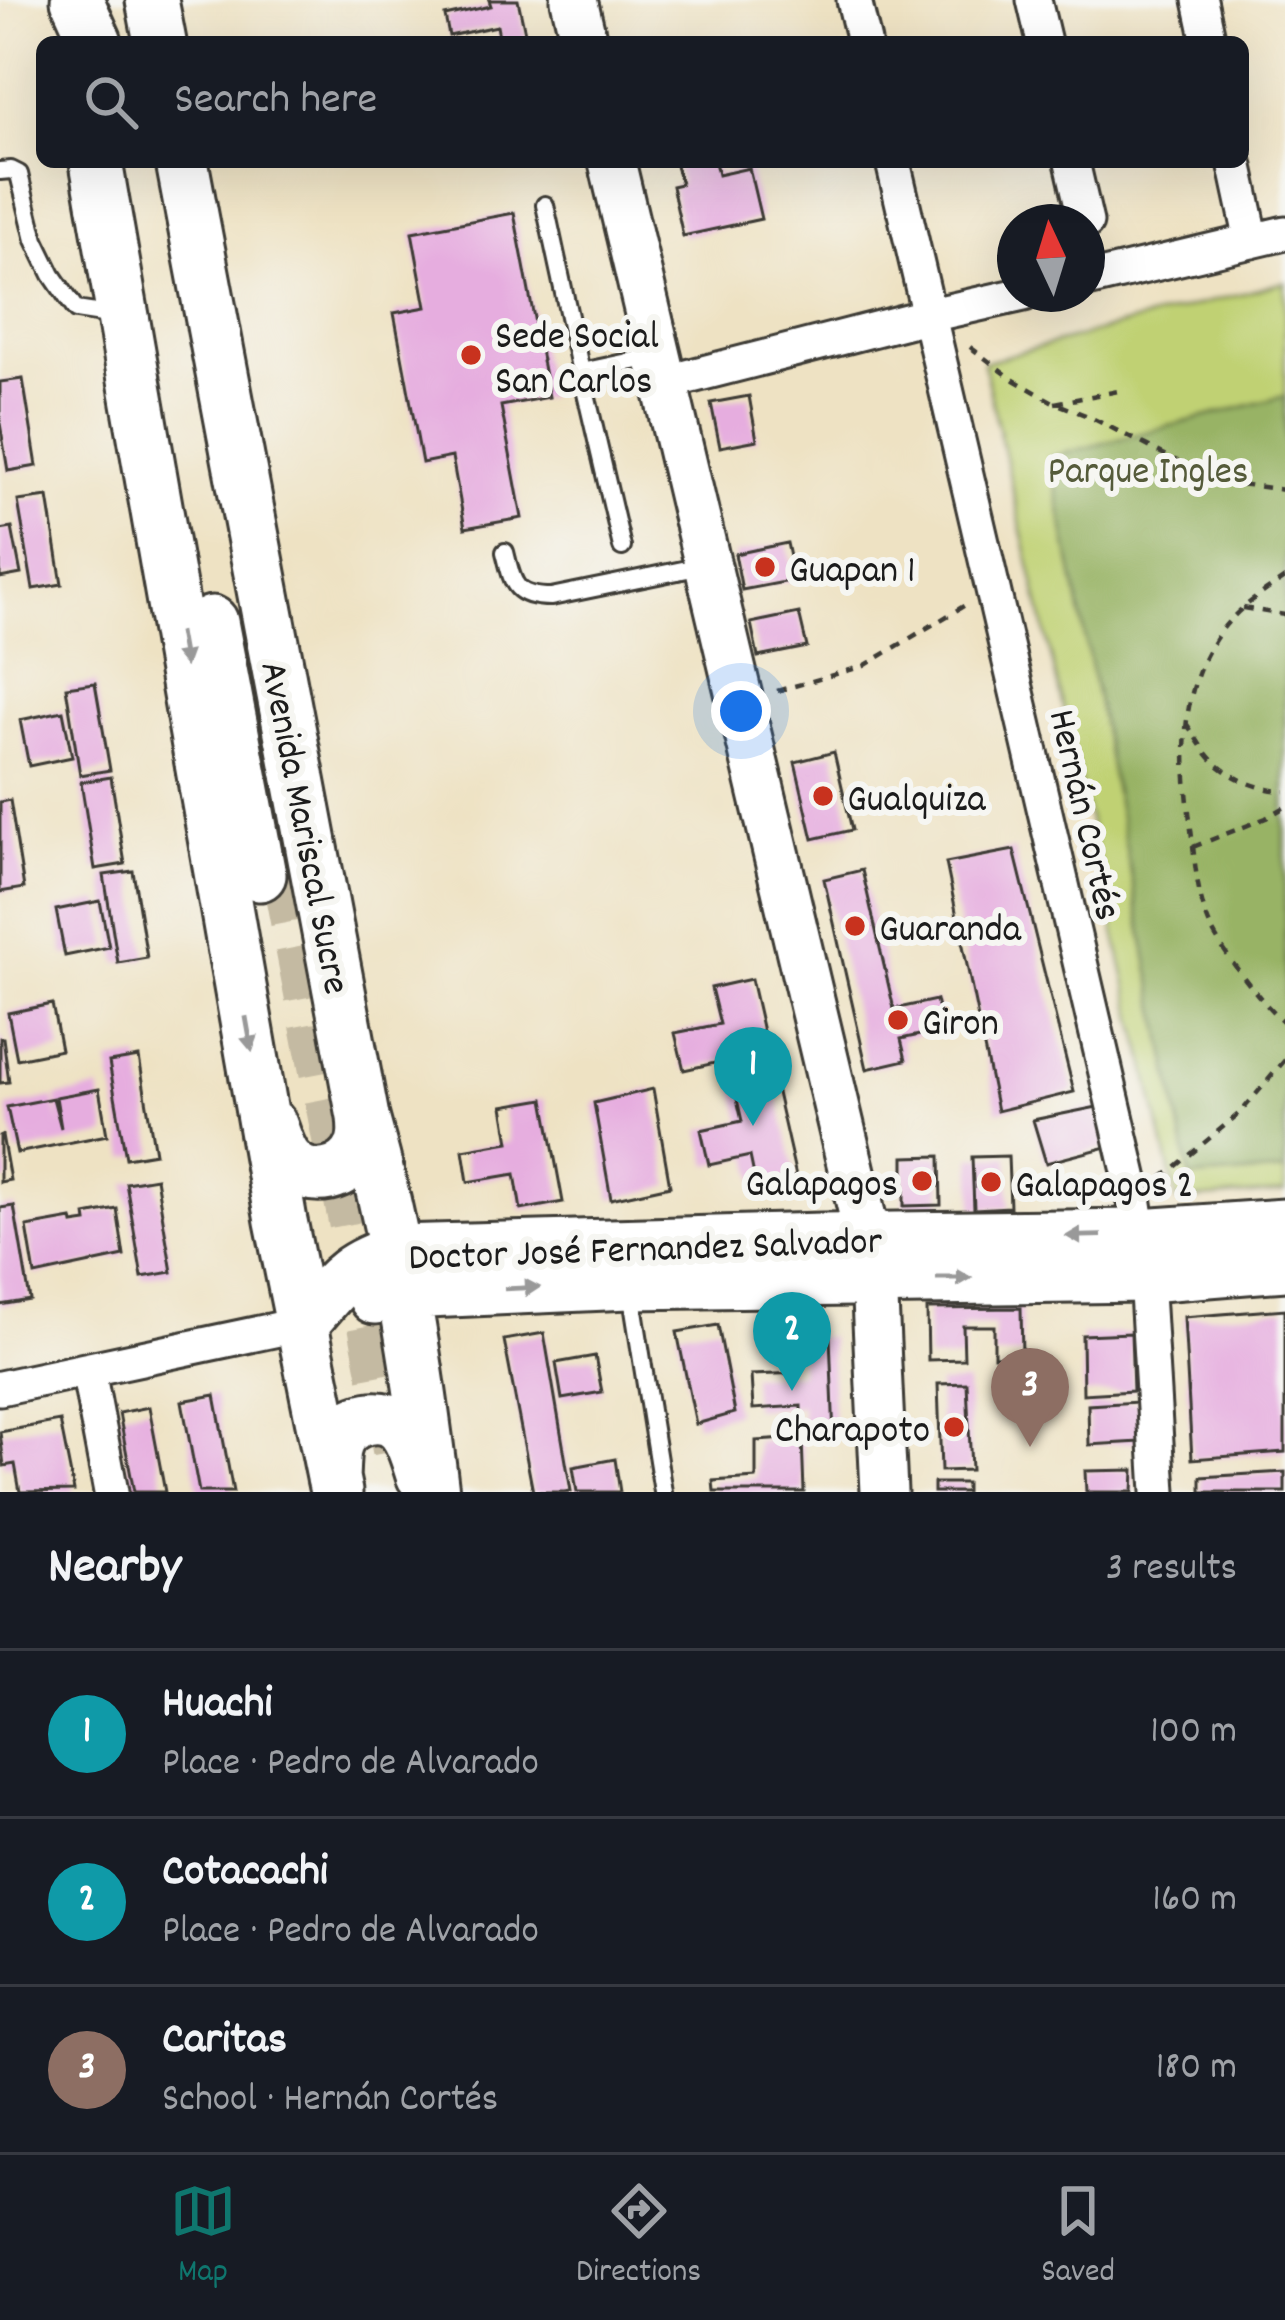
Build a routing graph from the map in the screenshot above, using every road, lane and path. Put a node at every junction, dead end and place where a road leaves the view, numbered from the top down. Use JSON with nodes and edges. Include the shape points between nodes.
{"nodes":[{"id":1,"x":72,"y":0,"type":"edge"},
{"id":2,"x":148,"y":0,"type":"edge"},
{"id":3,"x":574,"y":0,"type":"edge"},
{"id":4,"x":854,"y":0,"type":"edge"},
{"id":5,"x":1034,"y":0,"type":"edge"},
{"id":6,"x":1200,"y":0,"type":"edge"},
{"id":7,"x":75,"y":36,"type":"edge"},
{"id":8,"x":93,"y":36,"type":"edge"},
{"id":9,"x":147,"y":36,"type":"edge"},
{"id":10,"x":158,"y":36,"type":"edge"},
{"id":11,"x":583,"y":36,"type":"edge"},
{"id":12,"x":863,"y":36,"type":"edge"},
{"id":13,"x":1043,"y":36,"type":"edge"},
{"id":14,"x":1208,"y":36,"type":"edge"},
{"id":15,"x":97,"y":168,"type":"edge"},
{"id":16,"x":122,"y":168,"type":"edge"},
{"id":17,"x":156,"y":168,"type":"edge"},
{"id":18,"x":183,"y":168,"type":"edge"},
{"id":19,"x":613,"y":168,"type":"edge"},
{"id":20,"x":894,"y":168,"type":"edge"},
{"id":21,"x":1073,"y":168,"type":"edge"},
{"id":22,"x":1238,"y":168,"type":"edge"},
{"id":23,"x":0,"y":171,"type":"edge"},
{"id":24,"x":1081,"y":204,"type":"edge"},
{"id":25,"x":545,"y":205,"type":"dead end"},
{"id":26,"x":1268,"y":237,"type":"edge"},
{"id":27,"x":1105,"y":276,"type":"edge"},
{"id":28,"x":997,"y":300,"type":"edge"},
{"id":29,"x":930,"y":315,"type":"junction"},
{"id":30,"x":123,"y":317,"type":"junction"},
{"id":31,"x":970,"y":347,"type":"dead end"},
{"id":32,"x":661,"y":369,"type":"junction"},
{"id":33,"x":581,"y":372,"type":"junction"},
{"id":34,"x":1124,"y":390,"type":"dead end"},
{"id":35,"x":1055,"y":403,"type":"junction"},
{"id":36,"x":1285,"y":490,"type":"edge"},
{"id":37,"x":622,"y":547,"type":"dead end"},
{"id":38,"x":505,"y":552,"type":"dead end"},
{"id":39,"x":708,"y":565,"type":"junction"},
{"id":40,"x":1285,"y":578,"type":"edge"},
{"id":41,"x":992,"y":589,"type":"junction"},
{"id":42,"x":1242,"y":608,"type":"junction"},
{"id":43,"x":1285,"y":615,"type":"edge"},
{"id":44,"x":740,"y":701,"type":"junction"},
{"id":45,"x":1185,"y":722,"type":"junction"},
{"id":46,"x":1285,"y":791,"type":"edge"},
{"id":47,"x":1285,"y":807,"type":"edge"},
{"id":48,"x":1193,"y":847,"type":"junction"},
{"id":49,"x":1285,"y":1023,"type":"edge"},
{"id":50,"x":1285,"y":1060,"type":"edge"},
{"id":51,"x":261,"y":1097,"type":"junction"},
{"id":52,"x":363,"y":1117,"type":"junction"},
{"id":53,"x":1162,"y":1178,"type":"dead end"},
{"id":54,"x":1285,"y":1225,"type":"edge"},
{"id":55,"x":1143,"y":1256,"type":"junction"},
{"id":56,"x":871,"y":1259,"type":"junction"},
{"id":57,"x":1285,"y":1265,"type":"edge"},
{"id":58,"x":401,"y":1272,"type":"junction"},
{"id":59,"x":629,"y":1282,"type":"junction"},
{"id":60,"x":302,"y":1324,"type":"junction"},
{"id":61,"x":88,"y":1370,"type":"junction"},
{"id":62,"x":0,"y":1388,"type":"edge"},
{"id":63,"x":335,"y":1485,"type":"edge"},
{"id":64,"x":111,"y":1492,"type":"edge"},
{"id":65,"x":430,"y":1492,"type":"edge"},
{"id":66,"x":663,"y":1492,"type":"edge"},
{"id":67,"x":884,"y":1492,"type":"edge"},
{"id":68,"x":1159,"y":1492,"type":"edge"}],
"edges":[{"from":1,"to":7,"type":"main road"},
{"from":1,"to":8,"type":"main road"},
{"from":2,"to":9,"type":"main road"},
{"from":2,"to":10,"type":"main road"},
{"from":3,"to":11,"type":"main road"},
{"from":4,"to":12,"type":"street"},
{"from":5,"to":13,"type":"street"},
{"from":6,"to":14,"type":"street"},
{"from":15,"to":30,"type":"main road"},
{"from":16,"to":17,"type":"main road","name":"Avenida Mariscal Sucre","via":[[273,873]]},
{"from":18,"to":52,"type":"main road","name":"Avenida Mariscal Sucre"},
{"from":19,"to":32,"type":"main road"},
{"from":20,"to":29,"type":"street","name":"Hernán Cortés"},
{"from":21,"to":24,"type":"street"},
{"from":22,"to":26,"type":"street"},
{"from":23,"to":30,"type":"lane","via":[[19,174],[34,240],[76,310]]},
{"from":25,"to":33,"type":"lane"},
{"from":26,"to":27,"type":"street"},
{"from":28,"to":29,"type":"street"},
{"from":29,"to":32,"type":"street"},
{"from":29,"to":41,"type":"street","name":"Hernán Cortés"},
{"from":30,"to":51,"type":"main road","one_way":true},
{"from":31,"to":35,"type":"path"},
{"from":32,"to":33,"type":"lane"},
{"from":32,"to":39,"type":"main road"},
{"from":33,"to":37,"type":"lane"},
{"from":34,"to":35,"type":"path"},
{"from":35,"to":36,"type":"path","via":[[1225,482]]},
{"from":38,"to":39,"type":"lane","via":[[512,581],[535,597]]},
{"from":39,"to":44,"type":"main road"},
{"from":40,"to":42,"type":"path"},
{"from":41,"to":44,"type":"path","via":[[864,666]]},
{"from":41,"to":55,"type":"street","name":"Hernán Cortés"},
{"from":42,"to":43,"type":"path"},
{"from":42,"to":45,"type":"path","via":[[1203,662]]},
{"from":44,"to":56,"type":"main road"},
{"from":45,"to":46,"type":"path","via":[[1214,763]]},
{"from":45,"to":48,"type":"path"},
{"from":47,"to":48,"type":"path"},
{"from":48,"to":49,"type":"path","via":[[1211,928]]},
{"from":50,"to":53,"type":"path","via":[[1241,1112]]},
{"from":51,"to":52,"type":"main road","via":[[281,1151],[306,1175],[351,1162]]},
{"from":51,"to":60,"type":"main road"},
{"from":52,"to":58,"type":"main road","name":"Avenida Mariscal Sucre"},
{"from":54,"to":55,"type":"main road","name":"Doctor José Fernandez Salvador"},
{"from":55,"to":56,"type":"main road","name":"Doctor José Fernandez Salvador"},
{"from":55,"to":57,"type":"main road","name":"Doctor José Fernandez Salvador"},
{"from":55,"to":68,"type":"street","name":"Hernán Cortés"},
{"from":56,"to":58,"type":"main road","name":"Doctor José Fernandez Salvador"},
{"from":56,"to":59,"type":"main road","name":"Doctor José Fernandez Salvador"},
{"from":56,"to":67,"type":"main road"},
{"from":58,"to":59,"type":"main road","name":"Doctor José Fernandez Salvador","one_way":true},
{"from":58,"to":60,"type":"main road","name":"Doctor José Fernandez Salvador"},
{"from":58,"to":65,"type":"main road","name":"Avenida Mariscal Sucre"},
{"from":59,"to":66,"type":"lane"},
{"from":60,"to":61,"type":"street"},
{"from":60,"to":63,"type":"main road"},
{"from":61,"to":62,"type":"street"},
{"from":61,"to":64,"type":"street"},
{"from":63,"to":65,"type":"main road","via":[[340,1435],[358,1420],[378,1418],[403,1429]]}]}
